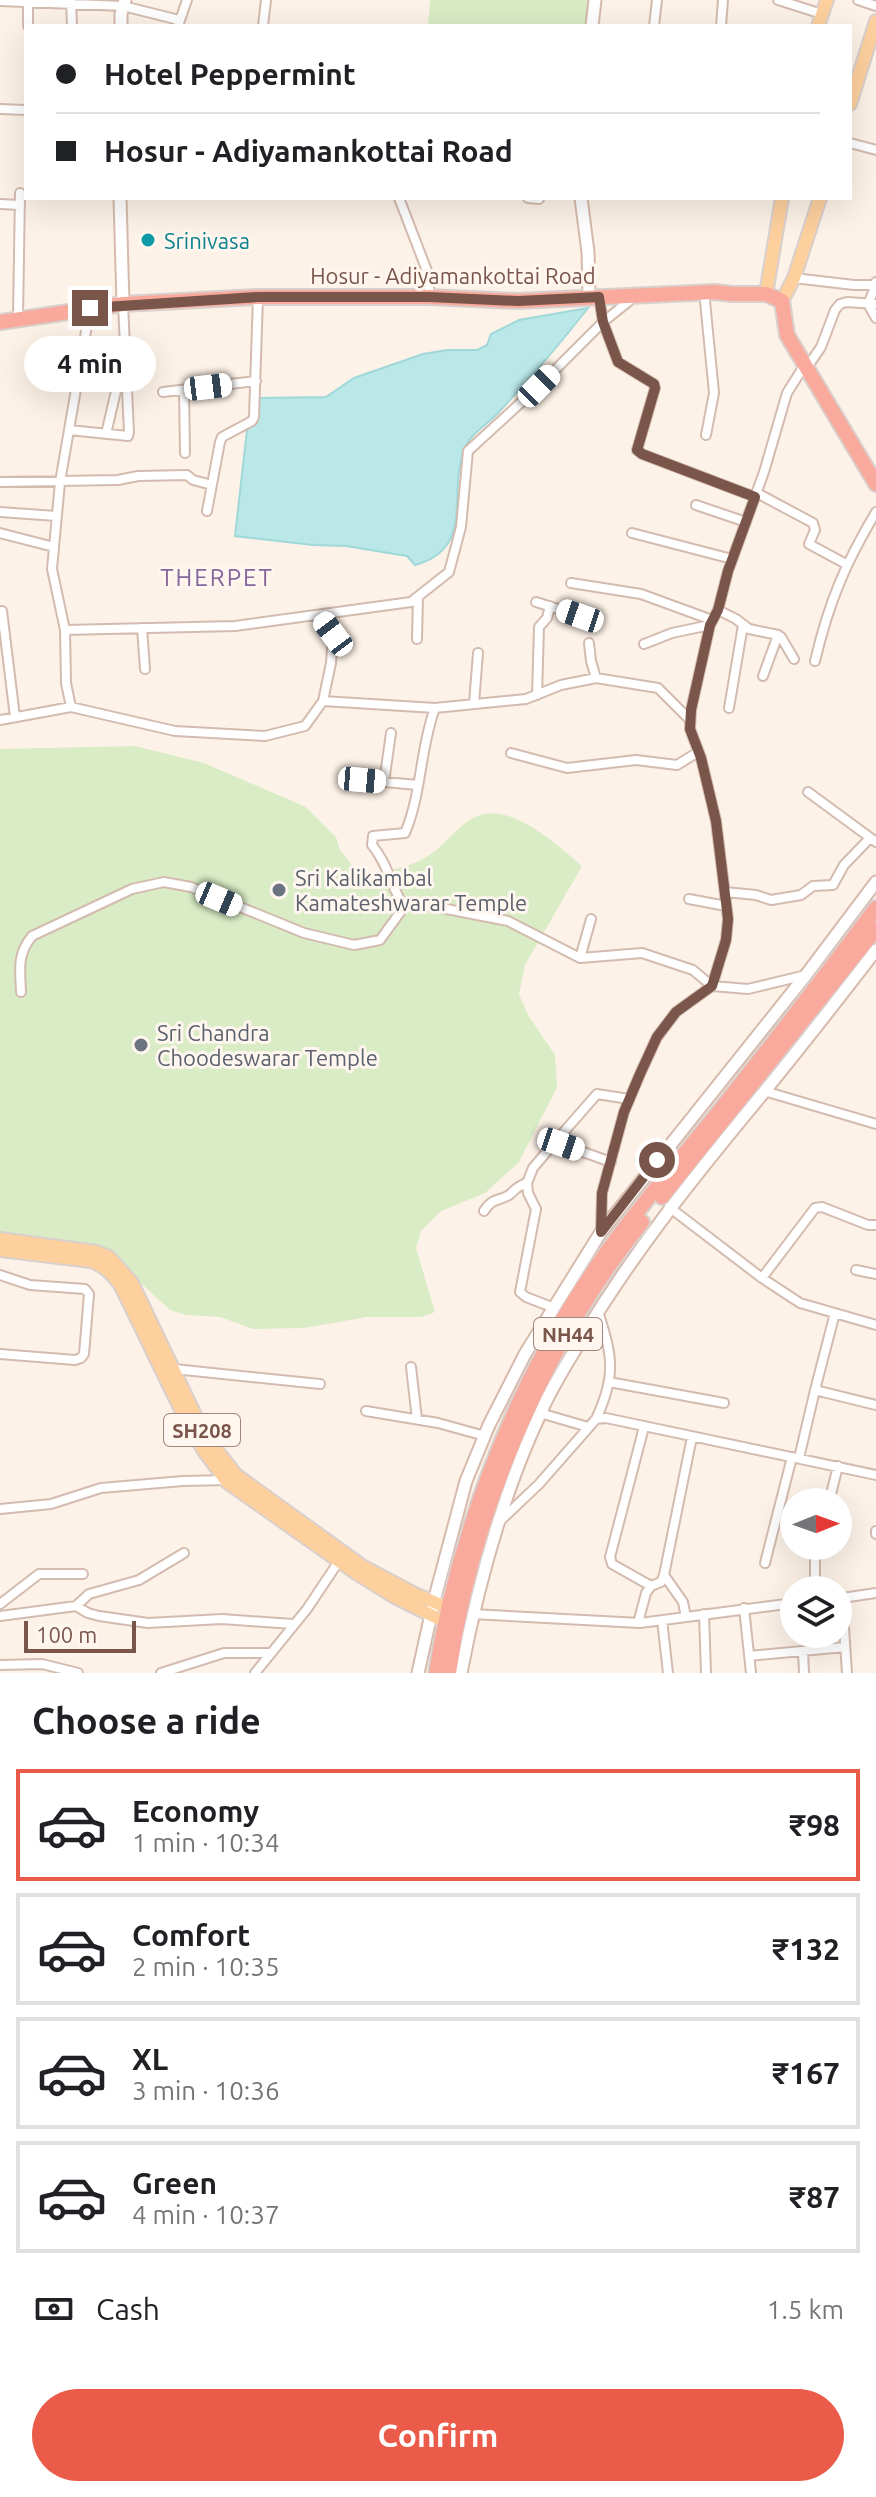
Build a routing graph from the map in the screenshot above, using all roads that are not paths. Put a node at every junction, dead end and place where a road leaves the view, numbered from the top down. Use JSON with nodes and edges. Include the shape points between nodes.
{"nodes":[{"id":1,"x":187,"y":0,"type":"edge"},
{"id":2,"x":266,"y":0,"type":"edge"},
{"id":3,"x":595,"y":0,"type":"edge"},
{"id":4,"x":657,"y":0,"type":"edge"},
{"id":5,"x":723,"y":0,"type":"edge"},
{"id":6,"x":778,"y":0,"type":"edge"},
{"id":7,"x":827,"y":0,"type":"edge"},
{"id":8,"x":858,"y":0,"type":"edge"},
{"id":9,"x":4,"y":1,"type":"edge"},
{"id":10,"x":71,"y":2,"type":"edge"},
{"id":11,"x":28,"y":3,"type":"junction"},
{"id":12,"x":124,"y":3,"type":"edge"},
{"id":13,"x":876,"y":6,"type":"edge"},
{"id":14,"x":820,"y":20,"type":"edge"},
{"id":15,"x":876,"y":21,"type":"edge"},
{"id":16,"x":179,"y":23,"type":"edge"},
{"id":17,"x":28,"y":24,"type":"edge"},
{"id":18,"x":72,"y":24,"type":"edge"},
{"id":19,"x":121,"y":24,"type":"edge"},
{"id":20,"x":263,"y":24,"type":"edge"},
{"id":21,"x":592,"y":24,"type":"edge"},
{"id":22,"x":654,"y":24,"type":"edge"},
{"id":23,"x":721,"y":24,"type":"edge"},
{"id":24,"x":852,"y":98,"type":"edge"},
{"id":25,"x":0,"y":109,"type":"edge"},
{"id":26,"x":24,"y":110,"type":"edge"},
{"id":27,"x":852,"y":144,"type":"edge"},
{"id":28,"x":876,"y":150,"type":"edge"},
{"id":29,"x":20,"y":193,"type":"dead end"},
{"id":30,"x":120,"y":200,"type":"edge"},
{"id":31,"x":400,"y":200,"type":"edge"},
{"id":32,"x":581,"y":200,"type":"edge"},
{"id":33,"x":782,"y":200,"type":"edge"},
{"id":34,"x":819,"y":200,"type":"edge"},
{"id":35,"x":0,"y":204,"type":"edge"},
{"id":36,"x":20,"y":205,"type":"junction"},
{"id":37,"x":794,"y":278,"type":"junction"},
{"id":38,"x":876,"y":283,"type":"edge"},
{"id":39,"x":767,"y":289,"type":"junction"},
{"id":40,"x":638,"y":294,"type":"junction"},
{"id":41,"x":710,"y":296,"type":"junction"},
{"id":42,"x":258,"y":297,"type":"junction"},
{"id":43,"x":429,"y":297,"type":"junction"},
{"id":44,"x":594,"y":297,"type":"junction"},
{"id":45,"x":784,"y":297,"type":"junction"},
{"id":46,"x":123,"y":304,"type":"junction"},
{"id":47,"x":872,"y":304,"type":"edge"},
{"id":48,"x":90,"y":308,"type":"junction"},
{"id":49,"x":18,"y":318,"type":"junction"},
{"id":50,"x":876,"y":318,"type":"edge"},
{"id":51,"x":0,"y":322,"type":"edge"},
{"id":52,"x":603,"y":322,"type":"junction"},
{"id":53,"x":126,"y":349,"type":"junction"},
{"id":54,"x":805,"y":368,"type":"junction"},
{"id":55,"x":256,"y":381,"type":"junction"},
{"id":56,"x":184,"y":390,"type":"junction"},
{"id":57,"x":163,"y":392,"type":"dead end"},
{"id":58,"x":69,"y":430,"type":"junction"},
{"id":59,"x":106,"y":434,"type":"junction"},
{"id":60,"x":706,"y":435,"type":"dead end"},
{"id":61,"x":185,"y":453,"type":"dead end"},
{"id":62,"x":0,"y":482,"type":"edge"},
{"id":63,"x":60,"y":482,"type":"junction"},
{"id":64,"x":876,"y":484,"type":"edge"},
{"id":65,"x":212,"y":485,"type":"junction"},
{"id":66,"x":756,"y":495,"type":"junction"},
{"id":67,"x":696,"y":505,"type":"dead end"},
{"id":68,"x":207,"y":511,"type":"dead end"},
{"id":69,"x":0,"y":512,"type":"edge"},
{"id":70,"x":876,"y":512,"type":"edge"},
{"id":71,"x":56,"y":516,"type":"junction"},
{"id":72,"x":746,"y":522,"type":"junction"},
{"id":73,"x":0,"y":533,"type":"edge"},
{"id":74,"x":632,"y":533,"type":"dead end"},
{"id":75,"x":54,"y":547,"type":"junction"},
{"id":76,"x":732,"y":559,"type":"junction"},
{"id":77,"x":846,"y":564,"type":"junction"},
{"id":78,"x":571,"y":583,"type":"dead end"},
{"id":79,"x":418,"y":597,"type":"junction"},
{"id":80,"x":536,"y":602,"type":"dead end"},
{"id":81,"x":550,"y":606,"type":"junction"},
{"id":82,"x":718,"y":610,"type":"junction"},
{"id":83,"x":2,"y":611,"type":"edge"},
{"id":84,"x":318,"y":615,"type":"junction"},
{"id":85,"x":580,"y":616,"type":"dead end"},
{"id":86,"x":711,"y":623,"type":"junction"},
{"id":87,"x":743,"y":625,"type":"junction"},
{"id":88,"x":142,"y":628,"type":"junction"},
{"id":89,"x":65,"y":630,"type":"junction"},
{"id":90,"x":778,"y":635,"type":"junction"},
{"id":91,"x":417,"y":639,"type":"dead end"},
{"id":92,"x":3,"y":640,"type":"edge"},
{"id":93,"x":589,"y":643,"type":"dead end"},
{"id":94,"x":644,"y":644,"type":"dead end"},
{"id":95,"x":478,"y":653,"type":"dead end"},
{"id":96,"x":794,"y":659,"type":"dead end"},
{"id":97,"x":815,"y":661,"type":"dead end"},
{"id":98,"x":145,"y":669,"type":"dead end"},
{"id":99,"x":763,"y":676,"type":"dead end"},
{"id":100,"x":596,"y":678,"type":"junction"},
{"id":101,"x":10,"y":683,"type":"junction"},
{"id":102,"x":0,"y":684,"type":"edge"},
{"id":103,"x":537,"y":695,"type":"junction"},
{"id":104,"x":323,"y":701,"type":"junction"},
{"id":105,"x":474,"y":703,"type":"junction"},
{"id":106,"x":71,"y":707,"type":"junction"},
{"id":107,"x":435,"y":708,"type":"junction"},
{"id":108,"x":729,"y":708,"type":"dead end"},
{"id":109,"x":15,"y":717,"type":"junction"},
{"id":110,"x":0,"y":720,"type":"edge"},
{"id":111,"x":690,"y":720,"type":"junction"},
{"id":112,"x":391,"y":733,"type":"dead end"},
{"id":113,"x":698,"y":752,"type":"junction"},
{"id":114,"x":511,"y":753,"type":"dead end"},
{"id":115,"x":362,"y":780,"type":"dead end"},
{"id":116,"x":384,"y":782,"type":"junction"},
{"id":117,"x":418,"y":785,"type":"junction"},
{"id":118,"x":808,"y":792,"type":"dead end"},
{"id":119,"x":873,"y":840,"type":"edge"},
{"id":120,"x":876,"y":882,"type":"edge"},
{"id":121,"x":725,"y":892,"type":"junction"},
{"id":122,"x":689,"y":899,"type":"dead end"},
{"id":123,"x":726,"y":906,"type":"junction"},
{"id":124,"x":404,"y":907,"type":"junction"},
{"id":125,"x":876,"y":908,"type":"edge"},
{"id":126,"x":591,"y":919,"type":"dead end"},
{"id":127,"x":876,"y":929,"type":"edge"},
{"id":128,"x":876,"y":950,"type":"edge"},
{"id":129,"x":580,"y":958,"type":"junction"},
{"id":130,"x":806,"y":975,"type":"junction"},
{"id":131,"x":712,"y":986,"type":"junction"},
{"id":132,"x":21,"y":992,"type":"dead end"},
{"id":133,"x":764,"y":1091,"type":"junction"},
{"id":134,"x":629,"y":1099,"type":"junction"},
{"id":135,"x":876,"y":1124,"type":"edge"},
{"id":136,"x":555,"y":1142,"type":"junction"},
{"id":137,"x":611,"y":1162,"type":"junction"},
{"id":138,"x":527,"y":1183,"type":"junction"},
{"id":139,"x":669,"y":1207,"type":"junction"},
{"id":140,"x":484,"y":1211,"type":"dead end"},
{"id":141,"x":876,"y":1225,"type":"edge"},
{"id":142,"x":601,"y":1232,"type":"junction"},
{"id":143,"x":0,"y":1239,"type":"edge"},
{"id":144,"x":0,"y":1250,"type":"edge"},
{"id":145,"x":856,"y":1270,"type":"dead end"},
{"id":146,"x":876,"y":1274,"type":"edge"},
{"id":147,"x":0,"y":1275,"type":"edge"},
{"id":148,"x":762,"y":1278,"type":"junction"},
{"id":149,"x":554,"y":1308,"type":"junction"},
{"id":150,"x":598,"y":1312,"type":"junction"},
{"id":151,"x":835,"y":1313,"type":"junction"},
{"id":152,"x":876,"y":1325,"type":"edge"},
{"id":153,"x":0,"y":1354,"type":"edge"},
{"id":154,"x":411,"y":1367,"type":"dead end"},
{"id":155,"x":174,"y":1369,"type":"junction"},
{"id":156,"x":609,"y":1382,"type":"junction"},
{"id":157,"x":320,"y":1384,"type":"dead end"},
{"id":158,"x":815,"y":1390,"type":"junction"},
{"id":159,"x":724,"y":1403,"type":"dead end"},
{"id":160,"x":876,"y":1405,"type":"edge"},
{"id":161,"x":366,"y":1411,"type":"dead end"},
{"id":162,"x":540,"y":1413,"type":"junction"},
{"id":163,"x":417,"y":1419,"type":"junction"},
{"id":164,"x":596,"y":1419,"type":"junction"},
{"id":165,"x":588,"y":1427,"type":"junction"},
{"id":166,"x":644,"y":1427,"type":"junction"},
{"id":167,"x":485,"y":1436,"type":"junction"},
{"id":168,"x":692,"y":1437,"type":"junction"},
{"id":169,"x":796,"y":1458,"type":"junction"},
{"id":170,"x":838,"y":1466,"type":"junction"},
{"id":171,"x":876,"y":1475,"type":"edge"},
{"id":172,"x":232,"y":1479,"type":"junction"},
{"id":173,"x":832,"y":1488,"type":"edge"},
{"id":174,"x":0,"y":1509,"type":"edge"},
{"id":175,"x":498,"y":1524,"type":"junction"},
{"id":176,"x":184,"y":1553,"type":"dead end"},
{"id":177,"x":339,"y":1561,"type":"junction"},
{"id":178,"x":765,"y":1563,"type":"dead end"},
{"id":179,"x":83,"y":1574,"type":"dead end"},
{"id":180,"x":664,"y":1575,"type":"junction"},
{"id":181,"x":651,"y":1586,"type":"junction"},
{"id":182,"x":876,"y":1593,"type":"edge"},
{"id":183,"x":852,"y":1596,"type":"edge"},
{"id":184,"x":434,"y":1601,"type":"junction"},
{"id":185,"x":0,"y":1604,"type":"edge"},
{"id":186,"x":780,"y":1604,"type":"edge"},
{"id":187,"x":76,"y":1606,"type":"junction"},
{"id":188,"x":744,"y":1608,"type":"junction"},
{"id":189,"x":472,"y":1614,"type":"junction"},
{"id":190,"x":704,"y":1614,"type":"junction"},
{"id":191,"x":430,"y":1615,"type":"junction"},
{"id":192,"x":447,"y":1615,"type":"junction"},
{"id":193,"x":0,"y":1616,"type":"edge"},
{"id":194,"x":686,"y":1617,"type":"junction"},
{"id":195,"x":662,"y":1620,"type":"junction"},
{"id":196,"x":638,"y":1623,"type":"junction"},
{"id":197,"x":293,"y":1624,"type":"junction"},
{"id":198,"x":834,"y":1648,"type":"edge"},
{"id":199,"x":845,"y":1648,"type":"edge"},
{"id":200,"x":803,"y":1651,"type":"junction"},
{"id":201,"x":269,"y":1653,"type":"junction"},
{"id":202,"x":749,"y":1656,"type":"junction"},
{"id":203,"x":0,"y":1665,"type":"edge"},
{"id":204,"x":78,"y":1673,"type":"edge"},
{"id":205,"x":161,"y":1673,"type":"edge"},
{"id":206,"x":255,"y":1673,"type":"edge"},
{"id":207,"x":418,"y":1673,"type":"edge"},
{"id":208,"x":436,"y":1673,"type":"edge"},
{"id":209,"x":449,"y":1673,"type":"edge"},
{"id":210,"x":461,"y":1673,"type":"edge"},
{"id":211,"x":668,"y":1673,"type":"edge"},
{"id":212,"x":706,"y":1673,"type":"edge"},
{"id":213,"x":751,"y":1673,"type":"edge"},
{"id":214,"x":804,"y":1673,"type":"edge"},
{"id":215,"x":847,"y":1673,"type":"edge"}],
"edges":[{"from":1,"to":16,"type":"street"},
{"from":2,"to":20,"type":"street"},
{"from":3,"to":21,"type":"street"},
{"from":4,"to":22,"type":"street"},
{"from":5,"to":23,"type":"street"},
{"from":6,"to":14,"type":"street"},
{"from":7,"to":14,"type":"main road"},
{"from":8,"to":13,"type":"street"},
{"from":9,"to":11,"type":"street"},
{"from":10,"to":11,"type":"street"},
{"from":10,"to":12,"type":"street"},
{"from":10,"to":18,"type":"street"},
{"from":11,"to":17,"type":"street"},
{"from":12,"to":16,"type":"street"},
{"from":12,"to":19,"type":"street"},
{"from":15,"to":24,"type":"main road"},
{"from":25,"to":26,"type":"street"},
{"from":27,"to":28,"type":"street"},
{"from":29,"to":36,"type":"street"},
{"from":30,"to":46,"type":"street"},
{"from":31,"to":43,"type":"street","via":[[429,276]]},
{"from":32,"to":44,"type":"street"},
{"from":33,"to":39,"type":"main road"},
{"from":34,"to":37,"type":"main road"},
{"from":35,"to":36,"type":"street"},
{"from":36,"to":49,"type":"street"},
{"from":37,"to":38,"type":"street"},
{"from":37,"to":45,"type":"main road"},
{"from":38,"to":47,"type":"street"},
{"from":39,"to":41,"type":"highway","name":"Hosur - Adiyamankottai Road","via":[[732,286]]},
{"from":39,"to":45,"type":"highway"},
{"from":40,"to":41,"type":"highway","name":"Hosur - Adiyamankottai Road"},
{"from":40,"to":44,"type":"highway","name":"Hosur - Adiyamankottai Road"},
{"from":40,"to":52,"type":"street"},
{"from":41,"to":60,"type":"street","via":[[714,393]]},
{"from":42,"to":43,"type":"highway","name":"Hosur - Adiyamankottai Road"},
{"from":42,"to":46,"type":"highway","name":"Hosur - Adiyamankottai Road"},
{"from":42,"to":55,"type":"street"},
{"from":43,"to":44,"type":"highway","name":"Hosur - Adiyamankottai Road"},
{"from":44,"to":52,"type":"street"},
{"from":45,"to":54,"type":"highway","via":[[787,335]]},
{"from":46,"to":48,"type":"highway","name":"Hosur - Adiyamankottai Road"},
{"from":46,"to":53,"type":"street"},
{"from":47,"to":50,"type":"street"},
{"from":47,"to":54,"type":"street","via":[[840,304]]},
{"from":48,"to":49,"type":"highway","name":"Hosur - Adiyamankottai Road"},
{"from":48,"to":58,"type":"street"},
{"from":49,"to":51,"type":"highway","name":"Hosur - Adiyamankottai Road"},
{"from":52,"to":66,"type":"street","via":[[618,362],[654,384],[637,450]]},
{"from":52,"to":79,"type":"street","via":[[468,451],[461,527],[449,572]]},
{"from":53,"to":59,"type":"street"},
{"from":53,"to":59,"type":"street","via":[[129,432]]},
{"from":54,"to":64,"type":"highway"},
{"from":54,"to":66,"type":"street","via":[[787,393]]},
{"from":55,"to":56,"type":"street"},
{"from":55,"to":65,"type":"street","via":[[254,417],[222,437]]},
{"from":56,"to":57,"type":"street"},
{"from":56,"to":61,"type":"street"},
{"from":58,"to":59,"type":"street"},
{"from":58,"to":63,"type":"street"},
{"from":62,"to":63,"type":"street"},
{"from":63,"to":65,"type":"street","via":[[187,475]]},
{"from":63,"to":71,"type":"street"},
{"from":65,"to":68,"type":"street"},
{"from":66,"to":72,"type":"street"},
{"from":66,"to":77,"type":"street","via":[[813,523],[809,544]]},
{"from":67,"to":72,"type":"street"},
{"from":69,"to":71,"type":"street"},
{"from":70,"to":77,"type":"street"},
{"from":71,"to":75,"type":"street"},
{"from":72,"to":76,"type":"street"},
{"from":73,"to":75,"type":"street"},
{"from":74,"to":76,"type":"street"},
{"from":75,"to":89,"type":"street","via":[[52,569]]},
{"from":76,"to":82,"type":"street"},
{"from":77,"to":97,"type":"street"},
{"from":78,"to":86,"type":"street","via":[[641,594]]},
{"from":79,"to":84,"type":"street"},
{"from":79,"to":91,"type":"street"},
{"from":80,"to":81,"type":"street"},
{"from":81,"to":85,"type":"street"},
{"from":81,"to":103,"type":"street","via":[[539,627]]},
{"from":82,"to":86,"type":"street"},
{"from":82,"to":87,"type":"street"},
{"from":83,"to":92,"type":"street"},
{"from":84,"to":88,"type":"street","via":[[235,626]]},
{"from":84,"to":104,"type":"street","via":[[333,634]]},
{"from":86,"to":94,"type":"street"},
{"from":86,"to":111,"type":"street"},
{"from":87,"to":90,"type":"street"},
{"from":87,"to":108,"type":"street"},
{"from":88,"to":89,"type":"street"},
{"from":88,"to":98,"type":"street"},
{"from":89,"to":106,"type":"street"},
{"from":90,"to":96,"type":"street"},
{"from":90,"to":99,"type":"street"},
{"from":92,"to":101,"type":"street"},
{"from":93,"to":100,"type":"street"},
{"from":95,"to":105,"type":"street"},
{"from":100,"to":103,"type":"street"},
{"from":100,"to":111,"type":"street","via":[[658,688]]},
{"from":101,"to":102,"type":"street"},
{"from":101,"to":109,"type":"street"},
{"from":103,"to":105,"type":"street"},
{"from":104,"to":106,"type":"street","via":[[305,726],[265,736],[175,731]]},
{"from":104,"to":107,"type":"street"},
{"from":105,"to":107,"type":"street"},
{"from":106,"to":109,"type":"street"},
{"from":107,"to":117,"type":"street"},
{"from":109,"to":110,"type":"street"},
{"from":111,"to":113,"type":"street"},
{"from":112,"to":116,"type":"street"},
{"from":113,"to":114,"type":"street","via":[[677,765],[636,760],[567,768]]},
{"from":113,"to":121,"type":"street","via":[[716,821]]},
{"from":115,"to":116,"type":"street"},
{"from":116,"to":117,"type":"street"},
{"from":117,"to":124,"type":"street","via":[[405,833],[373,836],[372,845]]},
{"from":118,"to":119,"type":"street"},
{"from":119,"to":121,"type":"street","via":[[844,865],[833,885],[771,900]]},
{"from":120,"to":130,"type":"street"},
{"from":121,"to":123,"type":"street"},
{"from":122,"to":123,"type":"street"},
{"from":123,"to":131,"type":"street","via":[[726,940]]},
{"from":124,"to":129,"type":"street","via":[[416,903],[508,921]]},
{"from":124,"to":132,"type":"street","via":[[380,940],[354,945],[304,933],[191,887],[153,884],[32,936],[20,961]]},
{"from":125,"to":192,"type":"highway","number":"NH44","via":[[576,1297],[548,1344],[492,1468]]},
{"from":126,"to":129,"type":"street"},
{"from":127,"to":209,"type":"highway","number":"NH44","via":[[635,1230],[550,1364],[486,1519],[460,1604]]},
{"from":128,"to":133,"type":"street"},
{"from":129,"to":131,"type":"street","via":[[642,953],[693,970]]},
{"from":130,"to":131,"type":"street","via":[[748,989]]},
{"from":130,"to":142,"type":"street"},
{"from":131,"to":134,"type":"street","via":[[676,1012],[657,1037]]},
{"from":133,"to":135,"type":"street"},
{"from":133,"to":139,"type":"street"},
{"from":134,"to":136,"type":"street","via":[[597,1094]]},
{"from":134,"to":137,"type":"street"},
{"from":136,"to":137,"type":"street"},
{"from":136,"to":138,"type":"street"},
{"from":137,"to":142,"type":"street","via":[[602,1193]]},
{"from":138,"to":140,"type":"street","via":[[494,1199]]},
{"from":138,"to":149,"type":"street","via":[[536,1209],[520,1292]]},
{"from":139,"to":148,"type":"street"},
{"from":139,"to":150,"type":"street"},
{"from":141,"to":148,"type":"street","via":[[815,1208]]},
{"from":142,"to":149,"type":"street"},
{"from":143,"to":155,"type":"main road","number":"SH208","via":[[109,1257],[132,1283]]},
{"from":144,"to":172,"type":"main road","number":"SH208","via":[[91,1261],[111,1273],[197,1439]]},
{"from":145,"to":146,"type":"street"},
{"from":147,"to":153,"type":"street","via":[[30,1285],[85,1289],[89,1294],[81,1358]]},
{"from":148,"to":151,"type":"street","via":[[800,1303]]},
{"from":149,"to":167,"type":"street"},
{"from":150,"to":156,"type":"street","via":[[609,1343]]},
{"from":150,"to":162,"type":"street"},
{"from":151,"to":152,"type":"street"},
{"from":151,"to":158,"type":"street"},
{"from":154,"to":163,"type":"street"},
{"from":155,"to":157,"type":"street"},
{"from":155,"to":172,"type":"main road","number":"SH208"},
{"from":156,"to":159,"type":"street"},
{"from":156,"to":164,"type":"street"},
{"from":158,"to":160,"type":"street"},
{"from":158,"to":169,"type":"street"},
{"from":161,"to":163,"type":"street"},
{"from":162,"to":165,"type":"street"},
{"from":162,"to":175,"type":"street"},
{"from":163,"to":167,"type":"street"},
{"from":164,"to":165,"type":"street"},
{"from":164,"to":166,"type":"street"},
{"from":165,"to":175,"type":"street"},
{"from":166,"to":168,"type":"street"},
{"from":166,"to":181,"type":"street","via":[[610,1557],[612,1564]]},
{"from":167,"to":184,"type":"street","via":[[466,1481]]},
{"from":168,"to":169,"type":"street"},
{"from":168,"to":180,"type":"street"},
{"from":169,"to":170,"type":"street"},
{"from":169,"to":178,"type":"street"},
{"from":170,"to":171,"type":"street"},
{"from":170,"to":173,"type":"street"},
{"from":172,"to":174,"type":"street","via":[[101,1488],[51,1504]]},
{"from":172,"to":177,"type":"main road","number":"SH208"},
{"from":172,"to":184,"type":"main road","number":"SH208","via":[[362,1566]]},
{"from":175,"to":189,"type":"street"},
{"from":176,"to":187,"type":"street","via":[[139,1580],[89,1594]]},
{"from":177,"to":191,"type":"main road","number":"SH208"},
{"from":177,"to":197,"type":"street"},
{"from":179,"to":185,"type":"street","via":[[39,1574]]},
{"from":180,"to":181,"type":"street"},
{"from":180,"to":194,"type":"street","via":[[683,1602]]},
{"from":181,"to":196,"type":"street"},
{"from":182,"to":183,"type":"street"},
{"from":184,"to":191,"type":"street"},
{"from":184,"to":192,"type":"main road","number":"SH208"},
{"from":186,"to":188,"type":"street"},
{"from":187,"to":193,"type":"street"},
{"from":187,"to":197,"type":"street","via":[[99,1616],[148,1623],[222,1619]]},
{"from":188,"to":190,"type":"street"},
{"from":188,"to":202,"type":"street"},
{"from":189,"to":196,"type":"street"},
{"from":189,"to":210,"type":"street"},
{"from":190,"to":194,"type":"street"},
{"from":190,"to":212,"type":"street"},
{"from":191,"to":192,"type":"main road","number":"SH208"},
{"from":191,"to":207,"type":"street"},
{"from":192,"to":208,"type":"highway","number":"NH44"},
{"from":194,"to":195,"type":"street"},
{"from":195,"to":196,"type":"street"},
{"from":195,"to":211,"type":"street"},
{"from":197,"to":201,"type":"street"},
{"from":198,"to":200,"type":"street"},
{"from":199,"to":215,"type":"street"},
{"from":200,"to":202,"type":"street"},
{"from":200,"to":214,"type":"street"},
{"from":201,"to":205,"type":"street","via":[[224,1653]]},
{"from":201,"to":206,"type":"street"},
{"from":202,"to":213,"type":"street"},
{"from":203,"to":204,"type":"street","via":[[42,1664]]}]}
